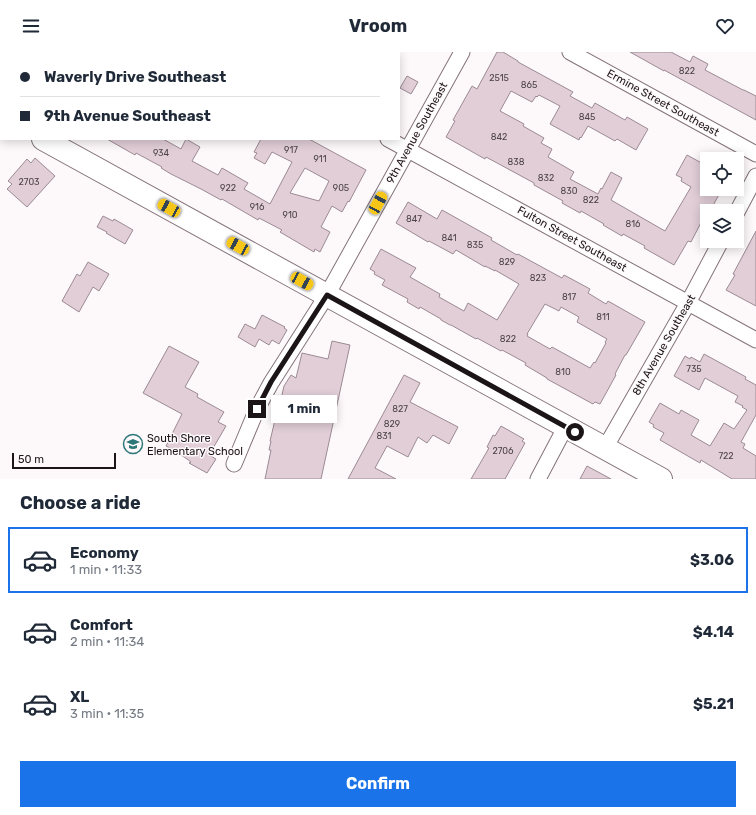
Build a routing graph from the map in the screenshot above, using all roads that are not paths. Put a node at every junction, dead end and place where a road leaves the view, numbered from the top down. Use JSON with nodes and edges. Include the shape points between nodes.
{"nodes":[{"id":1,"x":462,"y":52,"type":"edge"},
{"id":2,"x":570,"y":52,"type":"edge"},
{"id":3,"x":45,"y":140,"type":"edge"},
{"id":4,"x":390,"y":140,"type":"edge"},
{"id":5,"x":408,"y":150,"type":"junction"},
{"id":6,"x":756,"y":154,"type":"edge"},
{"id":7,"x":756,"y":176,"type":"edge"},
{"id":8,"x":741,"y":204,"type":"edge"},
{"id":9,"x":717,"y":248,"type":"edge"},
{"id":10,"x":327,"y":295,"type":"junction"},
{"id":11,"x":688,"y":303,"type":"junction"},
{"id":12,"x":756,"y":340,"type":"edge"},
{"id":13,"x":566,"y":426,"type":"junction"},
{"id":14,"x":605,"y":448,"type":"junction"},
{"id":15,"x":234,"y":464,"type":"dead end"},
{"id":16,"x":538,"y":479,"type":"edge"},
{"id":17,"x":661,"y":479,"type":"edge"}],
"edges":[{"from":1,"to":5,"type":"street","name":"9th Avenue Southeast"},
{"from":2,"to":6,"type":"street","name":"Ermine Street Southeast"},
{"from":3,"to":10,"type":"main road"},
{"from":4,"to":5,"type":"street","name":"Fulton Street Southeast"},
{"from":5,"to":10,"type":"street","name":"9th Avenue Southeast"},
{"from":5,"to":11,"type":"street","name":"Fulton Street Southeast"},
{"from":7,"to":8,"type":"street"},
{"from":9,"to":11,"type":"street","name":"8th Avenue Southeast"},
{"from":10,"to":13,"type":"main road"},
{"from":10,"to":15,"type":"street","name":"9th Avenue Southeast","via":[[271,382]]},
{"from":11,"to":12,"type":"street","name":"Fulton Street Southeast"},
{"from":11,"to":14,"type":"street","name":"8th Avenue Southeast"},
{"from":13,"to":14,"type":"main road"},
{"from":13,"to":16,"type":"street"},
{"from":14,"to":17,"type":"main road"}]}
